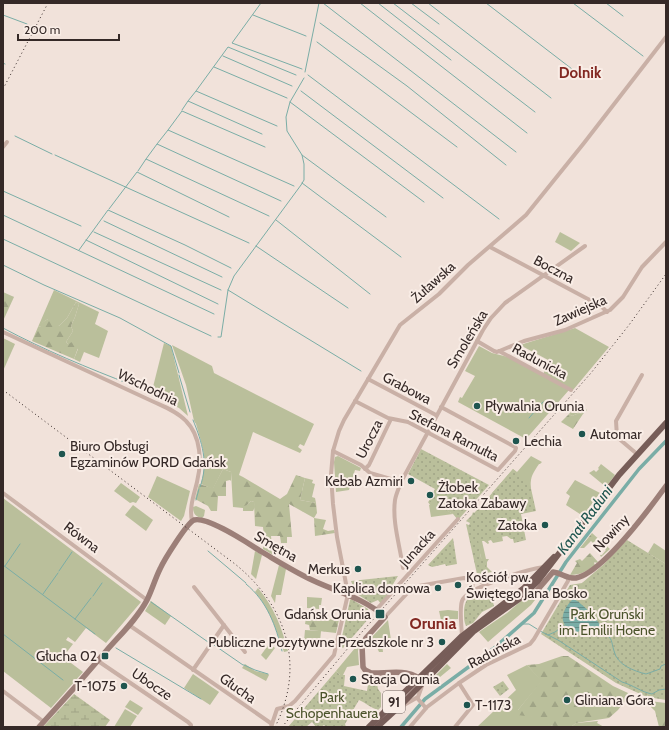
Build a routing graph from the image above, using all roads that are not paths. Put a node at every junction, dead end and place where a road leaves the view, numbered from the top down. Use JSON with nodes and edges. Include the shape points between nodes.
{"nodes":[{"id":1,"x":666,"y":37,"type":"edge"},
{"id":2,"x":7,"y":142,"type":"dead end"},
{"id":3,"x":3,"y":147,"type":"edge"},
{"id":4,"x":666,"y":242,"type":"edge"},
{"id":5,"x":585,"y":246,"type":"dead end"},
{"id":6,"x":490,"y":247,"type":"junction"},
{"id":7,"x":544,"y":276,"type":"junction"},
{"id":8,"x":607,"y":312,"type":"junction"},
{"id":9,"x":3,"y":332,"type":"edge"},
{"id":10,"x":476,"y":341,"type":"junction"},
{"id":11,"x":499,"y":351,"type":"junction"},
{"id":12,"x":642,"y":375,"type":"dead end"},
{"id":13,"x":368,"y":379,"type":"junction"},
{"id":14,"x":571,"y":390,"type":"dead end"},
{"id":15,"x":355,"y":401,"type":"junction"},
{"id":16,"x":441,"y":407,"type":"junction"},
{"id":17,"x":436,"y":415,"type":"junction"},
{"id":18,"x":391,"y":419,"type":"junction"},
{"id":19,"x":666,"y":423,"type":"edge"},
{"id":20,"x":427,"y":432,"type":"junction"},
{"id":21,"x":333,"y":451,"type":"junction"},
{"id":22,"x":637,"y":454,"type":"junction"},
{"id":23,"x":365,"y":469,"type":"junction"},
{"id":24,"x":499,"y":470,"type":"joint"},
{"id":25,"x":401,"y":482,"type":"junction"},
{"id":26,"x":666,"y":486,"type":"edge"},
{"id":27,"x":3,"y":493,"type":"edge"},
{"id":28,"x":458,"y":519,"type":"dead end"},
{"id":29,"x":192,"y":521,"type":"junction"},
{"id":30,"x":403,"y":568,"type":"dead end"},
{"id":31,"x":543,"y":570,"type":"junction"},
{"id":32,"x":525,"y":572,"type":"junction"},
{"id":33,"x":566,"y":577,"type":"junction"},
{"id":34,"x":473,"y":579,"type":"junction"},
{"id":35,"x":532,"y":580,"type":"junction"},
{"id":36,"x":488,"y":583,"type":"junction"},
{"id":37,"x":194,"y":587,"type":"dead end"},
{"id":38,"x":525,"y":590,"type":"junction"},
{"id":39,"x":472,"y":591,"type":"junction"},
{"id":40,"x":348,"y":594,"type":"junction"},
{"id":41,"x":147,"y":600,"type":"junction"},
{"id":42,"x":376,"y":610,"type":"junction"},
{"id":43,"x":385,"y":617,"type":"junction"},
{"id":44,"x":129,"y":625,"type":"junction"},
{"id":45,"x":224,"y":625,"type":"junction"},
{"id":46,"x":462,"y":628,"type":"junction"},
{"id":47,"x":469,"y":630,"type":"junction"},
{"id":48,"x":462,"y":636,"type":"junction"},
{"id":49,"x":462,"y":644,"type":"junction"},
{"id":50,"x":246,"y":652,"type":"dead end"},
{"id":51,"x":98,"y":660,"type":"junction"},
{"id":52,"x":193,"y":670,"type":"junction"},
{"id":53,"x":419,"y":678,"type":"junction"},
{"id":54,"x":428,"y":678,"type":"junction"},
{"id":55,"x":459,"y":683,"type":"junction"},
{"id":56,"x":422,"y":684,"type":"junction"},
{"id":57,"x":3,"y":691,"type":"edge"},
{"id":58,"x":418,"y":699,"type":"junction"},
{"id":59,"x":402,"y":704,"type":"junction"},
{"id":60,"x":425,"y":706,"type":"junction"},
{"id":61,"x":44,"y":722,"type":"junction"},
{"id":62,"x":271,"y":726,"type":"edge"},
{"id":63,"x":39,"y":727,"type":"edge"},
{"id":64,"x":191,"y":727,"type":"edge"},
{"id":65,"x":369,"y":727,"type":"edge"},
{"id":66,"x":377,"y":727,"type":"edge"},
{"id":67,"x":410,"y":727,"type":"edge"},
{"id":68,"x":455,"y":727,"type":"edge"}],
"edges":[{"from":1,"to":6,"type":"street","name":"Żuławska","via":[[536,203]]},
{"from":2,"to":3,"type":"street"},
{"from":4,"to":8,"type":"street","name":"Zawiejska","via":[[642,267],[620,301]]},
{"from":5,"to":7,"type":"street","name":"Smoleńska"},
{"from":6,"to":7,"type":"street","name":"Boczna"},
{"from":6,"to":13,"type":"street","name":"Żuławska","via":[[439,294],[400,325]]},
{"from":7,"to":8,"type":"street","name":"Boczna","via":[[601,306]]},
{"from":7,"to":10,"type":"street","name":"Smoleńska","via":[[501,307],[485,325]]},
{"from":8,"to":11,"type":"street","name":"Zawiejska","via":[[566,330],[524,341]]},
{"from":9,"to":29,"type":"street","name":"Wschodnia","via":[[173,411],[187,421],[197,441],[200,460],[200,473],[191,509]]},
{"from":10,"to":11,"type":"street"},
{"from":10,"to":16,"type":"street","name":"Smoleńska"},
{"from":11,"to":14,"type":"street","name":"Radunicka"},
{"from":12,"to":22,"type":"street","via":[[616,421],[617,438]]},
{"from":13,"to":15,"type":"street","name":"Żuławska"},
{"from":13,"to":17,"type":"street","name":"Grabowa"},
{"from":15,"to":18,"type":"street","name":"Stefana Ramułta"},
{"from":15,"to":21,"type":"street","name":"Żuławska","via":[[340,428]]},
{"from":16,"to":17,"type":"street","name":"Smoleńska"},
{"from":16,"to":24,"type":"street","name":"Grabowa","via":[[516,448]]},
{"from":17,"to":20,"type":"street","name":"Smoleńska"},
{"from":18,"to":20,"type":"street","name":"Stefana Ramułta","via":[[406,421]]},
{"from":18,"to":23,"type":"street","name":"Urocza","via":[[369,466]]},
{"from":19,"to":22,"type":"main road","number":"91"},
{"from":20,"to":24,"type":"street","name":"Stefana Ramułta"},
{"from":20,"to":25,"type":"street","name":"Smoleńska"},
{"from":21,"to":23,"type":"street"},
{"from":21,"to":40,"type":"street","name":"Żuławska","via":[[333,504]]},
{"from":22,"to":31,"type":"main road","number":"91"},
{"from":23,"to":25,"type":"street","via":[[370,473]]},
{"from":25,"to":30,"type":"street","name":"Smoleńska","via":[[395,505]]},
{"from":26,"to":33,"type":"street","name":"Nowiny","via":[[633,529],[597,566],[586,575]]},
{"from":27,"to":41,"type":"street","name":"Równa"},
{"from":28,"to":42,"type":"street","name":"Junacka"},
{"from":29,"to":40,"type":"street","name":"Smętna","via":[[200,520],[222,528],[313,580]]},
{"from":29,"to":41,"type":"street","via":[[160,568]]},
{"from":31,"to":32,"type":"street","via":[[535,568]]},
{"from":31,"to":35,"type":"main road","number":"91"},
{"from":31,"to":38,"type":"main road","number":"91"},
{"from":32,"to":35,"type":"street"},
{"from":32,"to":36,"type":"street"},
{"from":33,"to":38,"type":"street","via":[[556,572],[552,573],[534,594],[530,595]]},
{"from":33,"to":55,"type":"street","name":"Raduńska","via":[[568,581],[530,644],[486,665]]},
{"from":34,"to":36,"type":"street"},
{"from":34,"to":39,"type":"street"},
{"from":34,"to":43,"type":"street","via":[[413,586]]},
{"from":35,"to":38,"type":"main road","number":"91"},
{"from":36,"to":39,"type":"street"},
{"from":37,"to":45,"type":"street"},
{"from":38,"to":47,"type":"main road","number":"91"},
{"from":38,"to":49,"type":"main road","number":"91"},
{"from":39,"to":46,"type":"street","via":[[462,600]]},
{"from":40,"to":42,"type":"street","name":"Smętna"},
{"from":40,"to":62,"type":"street","via":[[334,655],[289,706],[278,709]]},
{"from":41,"to":44,"type":"street"},
{"from":42,"to":43,"type":"street","name":"Smętna"},
{"from":43,"to":53,"type":"street","via":[[362,645],[363,667],[371,673],[410,673]]},
{"from":44,"to":51,"type":"street"},
{"from":44,"to":52,"type":"street","name":"Głucha"},
{"from":45,"to":50,"type":"street"},
{"from":45,"to":52,"type":"street"},
{"from":46,"to":47,"type":"street"},
{"from":46,"to":48,"type":"street"},
{"from":47,"to":48,"type":"main road","number":"91"},
{"from":48,"to":49,"type":"street"},
{"from":48,"to":53,"type":"main road","number":"91"},
{"from":49,"to":54,"type":"main road","number":"91"},
{"from":51,"to":61,"type":"street"},
{"from":51,"to":64,"type":"street","name":"Ubocze","via":[[188,722]]},
{"from":52,"to":62,"type":"street","name":"Głucha"},
{"from":53,"to":54,"type":"street"},
{"from":53,"to":56,"type":"street"},
{"from":53,"to":65,"type":"main road","number":"91"},
{"from":54,"to":56,"type":"main road","number":"91"},
{"from":55,"to":60,"type":"street","name":"Raduńska"},
{"from":55,"to":68,"type":"street","via":[[473,705]]},
{"from":56,"to":58,"type":"street"},
{"from":56,"to":59,"type":"main road","number":"91"},
{"from":57,"to":61,"type":"street"},
{"from":58,"to":59,"type":"street"},
{"from":58,"to":60,"type":"street"},
{"from":59,"to":66,"type":"main road","number":"91"},
{"from":60,"to":67,"type":"street","name":"Raduńska"},
{"from":61,"to":63,"type":"street"}]}
